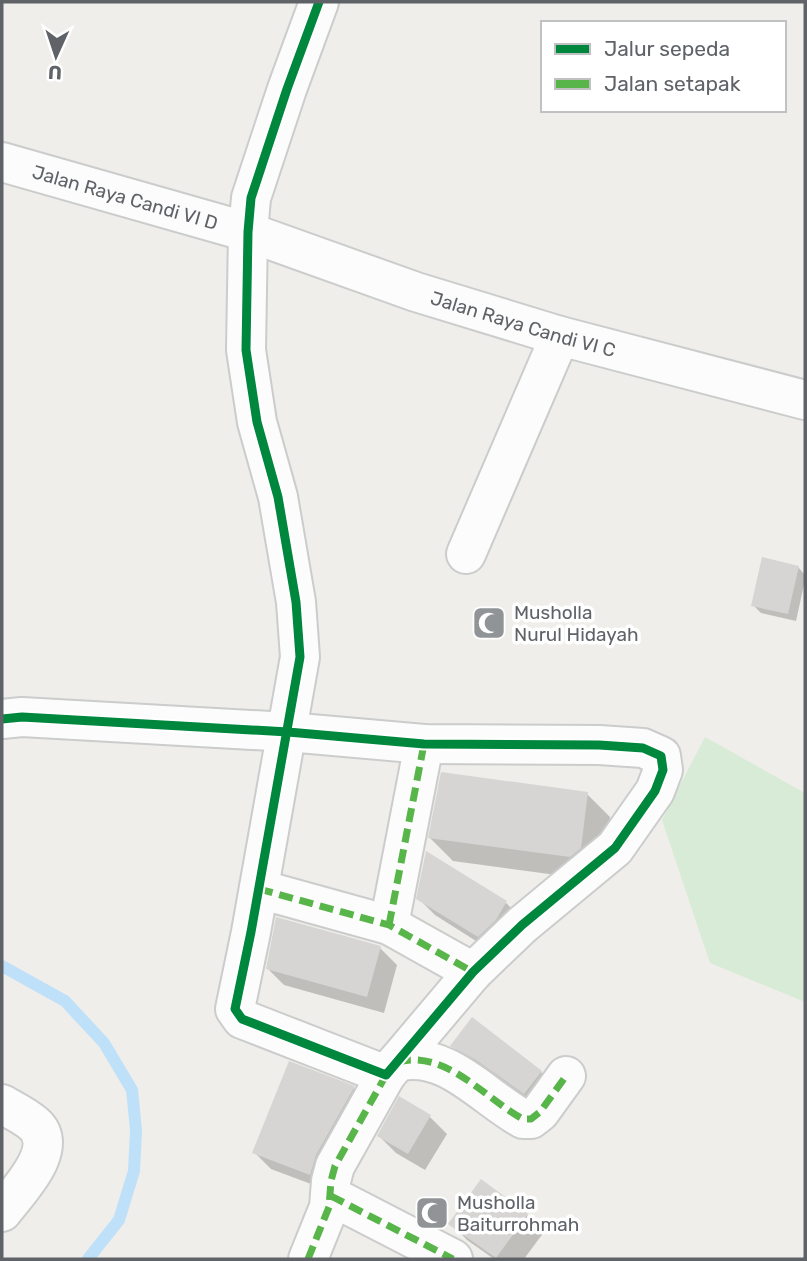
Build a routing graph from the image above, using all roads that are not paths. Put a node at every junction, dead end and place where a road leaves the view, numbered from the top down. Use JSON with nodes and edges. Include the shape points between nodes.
{"nodes":[{"id":1,"x":319,"y":2,"type":"edge"},
{"id":2,"x":2,"y":162,"type":"edge"},
{"id":3,"x":248,"y":232,"type":"junction"},
{"id":4,"x":560,"y":336,"type":"junction"},
{"id":5,"x":805,"y":400,"type":"edge"},
{"id":6,"x":466,"y":554,"type":"dead end"},
{"id":7,"x":2,"y":719,"type":"edge"},
{"id":8,"x":288,"y":732,"type":"junction"},
{"id":9,"x":424,"y":744,"type":"junction"},
{"id":10,"x":259,"y":889,"type":"junction"},
{"id":11,"x":389,"y":925,"type":"junction"},
{"id":12,"x":473,"y":972,"type":"junction"},
{"id":13,"x":391,"y":1069,"type":"junction"},
{"id":14,"x":566,"y":1076,"type":"dead end"},
{"id":15,"x":2,"y":1104,"type":"edge"},
{"id":16,"x":331,"y":1196,"type":"junction"},
{"id":17,"x":2,"y":1212,"type":"edge"},
{"id":18,"x":307,"y":1259,"type":"edge"},
{"id":19,"x":453,"y":1259,"type":"edge"}],
"edges":[{"from":1,"to":3,"type":"street","via":[[251,198]]},
{"from":2,"to":3,"type":"street","name":"Jalan Raya Candi VI D"},
{"from":3,"to":4,"type":"street","name":"Jalan Raya Candi VI C","via":[[416,292]]},
{"from":3,"to":8,"type":"street","via":[[246,350],[296,601],[300,657]]},
{"from":4,"to":5,"type":"street","name":"Jalan Raya Candi VI C"},
{"from":4,"to":6,"type":"street"},
{"from":7,"to":8,"type":"street"},
{"from":8,"to":9,"type":"street"},
{"from":8,"to":10,"type":"street"},
{"from":9,"to":11,"type":"street"},
{"from":9,"to":12,"type":"street","via":[[599,745],[643,748],[661,756],[663,770],[655,791],[615,848]]},
{"from":10,"to":11,"type":"street"},
{"from":10,"to":13,"type":"street","via":[[237,1014],[288,1039]]},
{"from":11,"to":12,"type":"street"},
{"from":12,"to":13,"type":"street"},
{"from":13,"to":14,"type":"street","via":[[410,1059],[446,1067],[523,1119],[540,1112]]},
{"from":13,"to":16,"type":"street","via":[[335,1166]]},
{"from":15,"to":17,"type":"street","via":[[36,1125],[43,1138],[42,1157]]},
{"from":16,"to":18,"type":"street"},
{"from":16,"to":19,"type":"street"}]}
